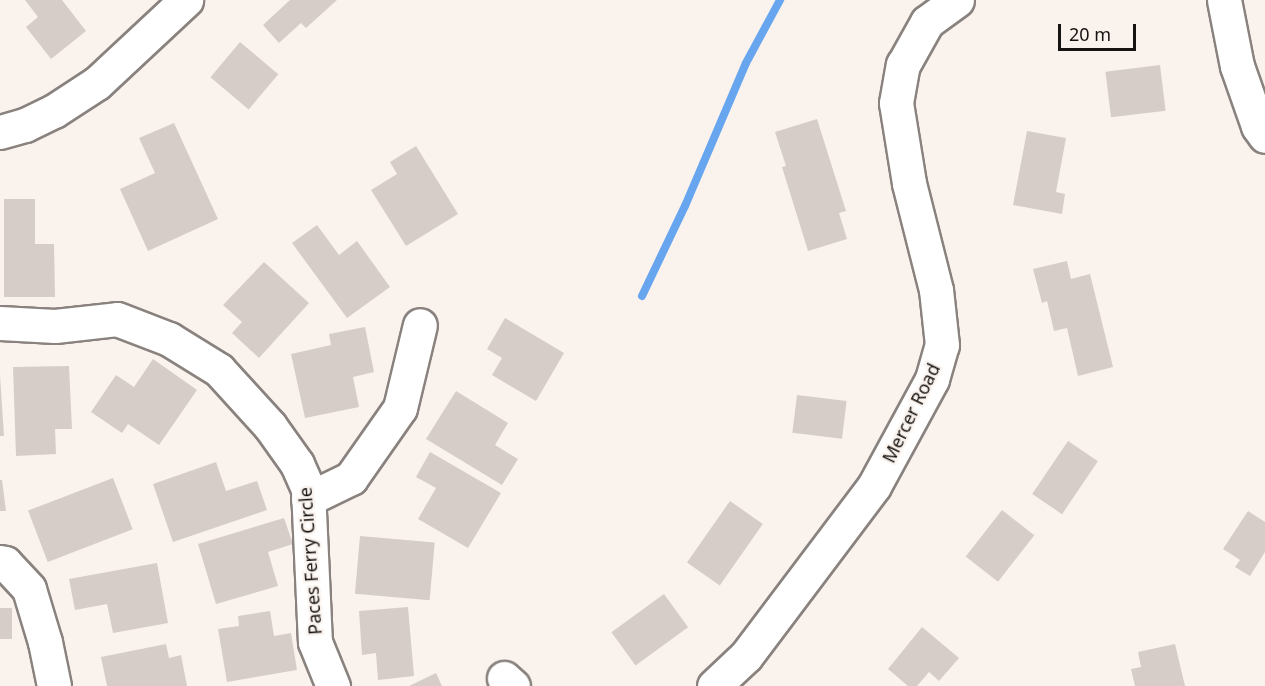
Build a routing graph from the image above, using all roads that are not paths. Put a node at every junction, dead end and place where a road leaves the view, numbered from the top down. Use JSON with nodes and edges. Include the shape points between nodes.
{"nodes":[{"id":1,"x":186,"y":0,"type":"edge"},
{"id":2,"x":957,"y":0,"type":"edge"},
{"id":3,"x":1224,"y":0,"type":"edge"},
{"id":4,"x":0,"y":132,"type":"edge"},
{"id":5,"x":1265,"y":136,"type":"edge"},
{"id":6,"x":0,"y":323,"type":"edge"},
{"id":7,"x":420,"y":325,"type":"dead end"},
{"id":8,"x":308,"y":499,"type":"junction"},
{"id":9,"x":0,"y":562,"type":"edge"},
{"id":10,"x":54,"y":686,"type":"edge"},
{"id":11,"x":333,"y":686,"type":"edge"},
{"id":12,"x":714,"y":686,"type":"edge"}],
"edges":[{"from":1,"to":4,"type":"street","via":[[97,83],[54,111]]},
{"from":2,"to":12,"type":"street","name":"Mercer Road","via":[[927,22],[903,65],[896,103],[909,183],[936,290],[942,345],[932,379],[874,486],[746,656]]},
{"from":3,"to":5,"type":"street","via":[[1237,66]]},
{"from":6,"to":8,"type":"street","name":"Paces Ferry Circle","via":[[55,326],[117,319],[169,339],[219,370],[270,426],[297,465],[308,489]]},
{"from":7,"to":8,"type":"street","via":[[400,408],[351,478]]},
{"from":8,"to":11,"type":"street","name":"Paces Ferry Circle","via":[[315,642]]},
{"from":9,"to":10,"type":"street","via":[[29,590]]}]}
